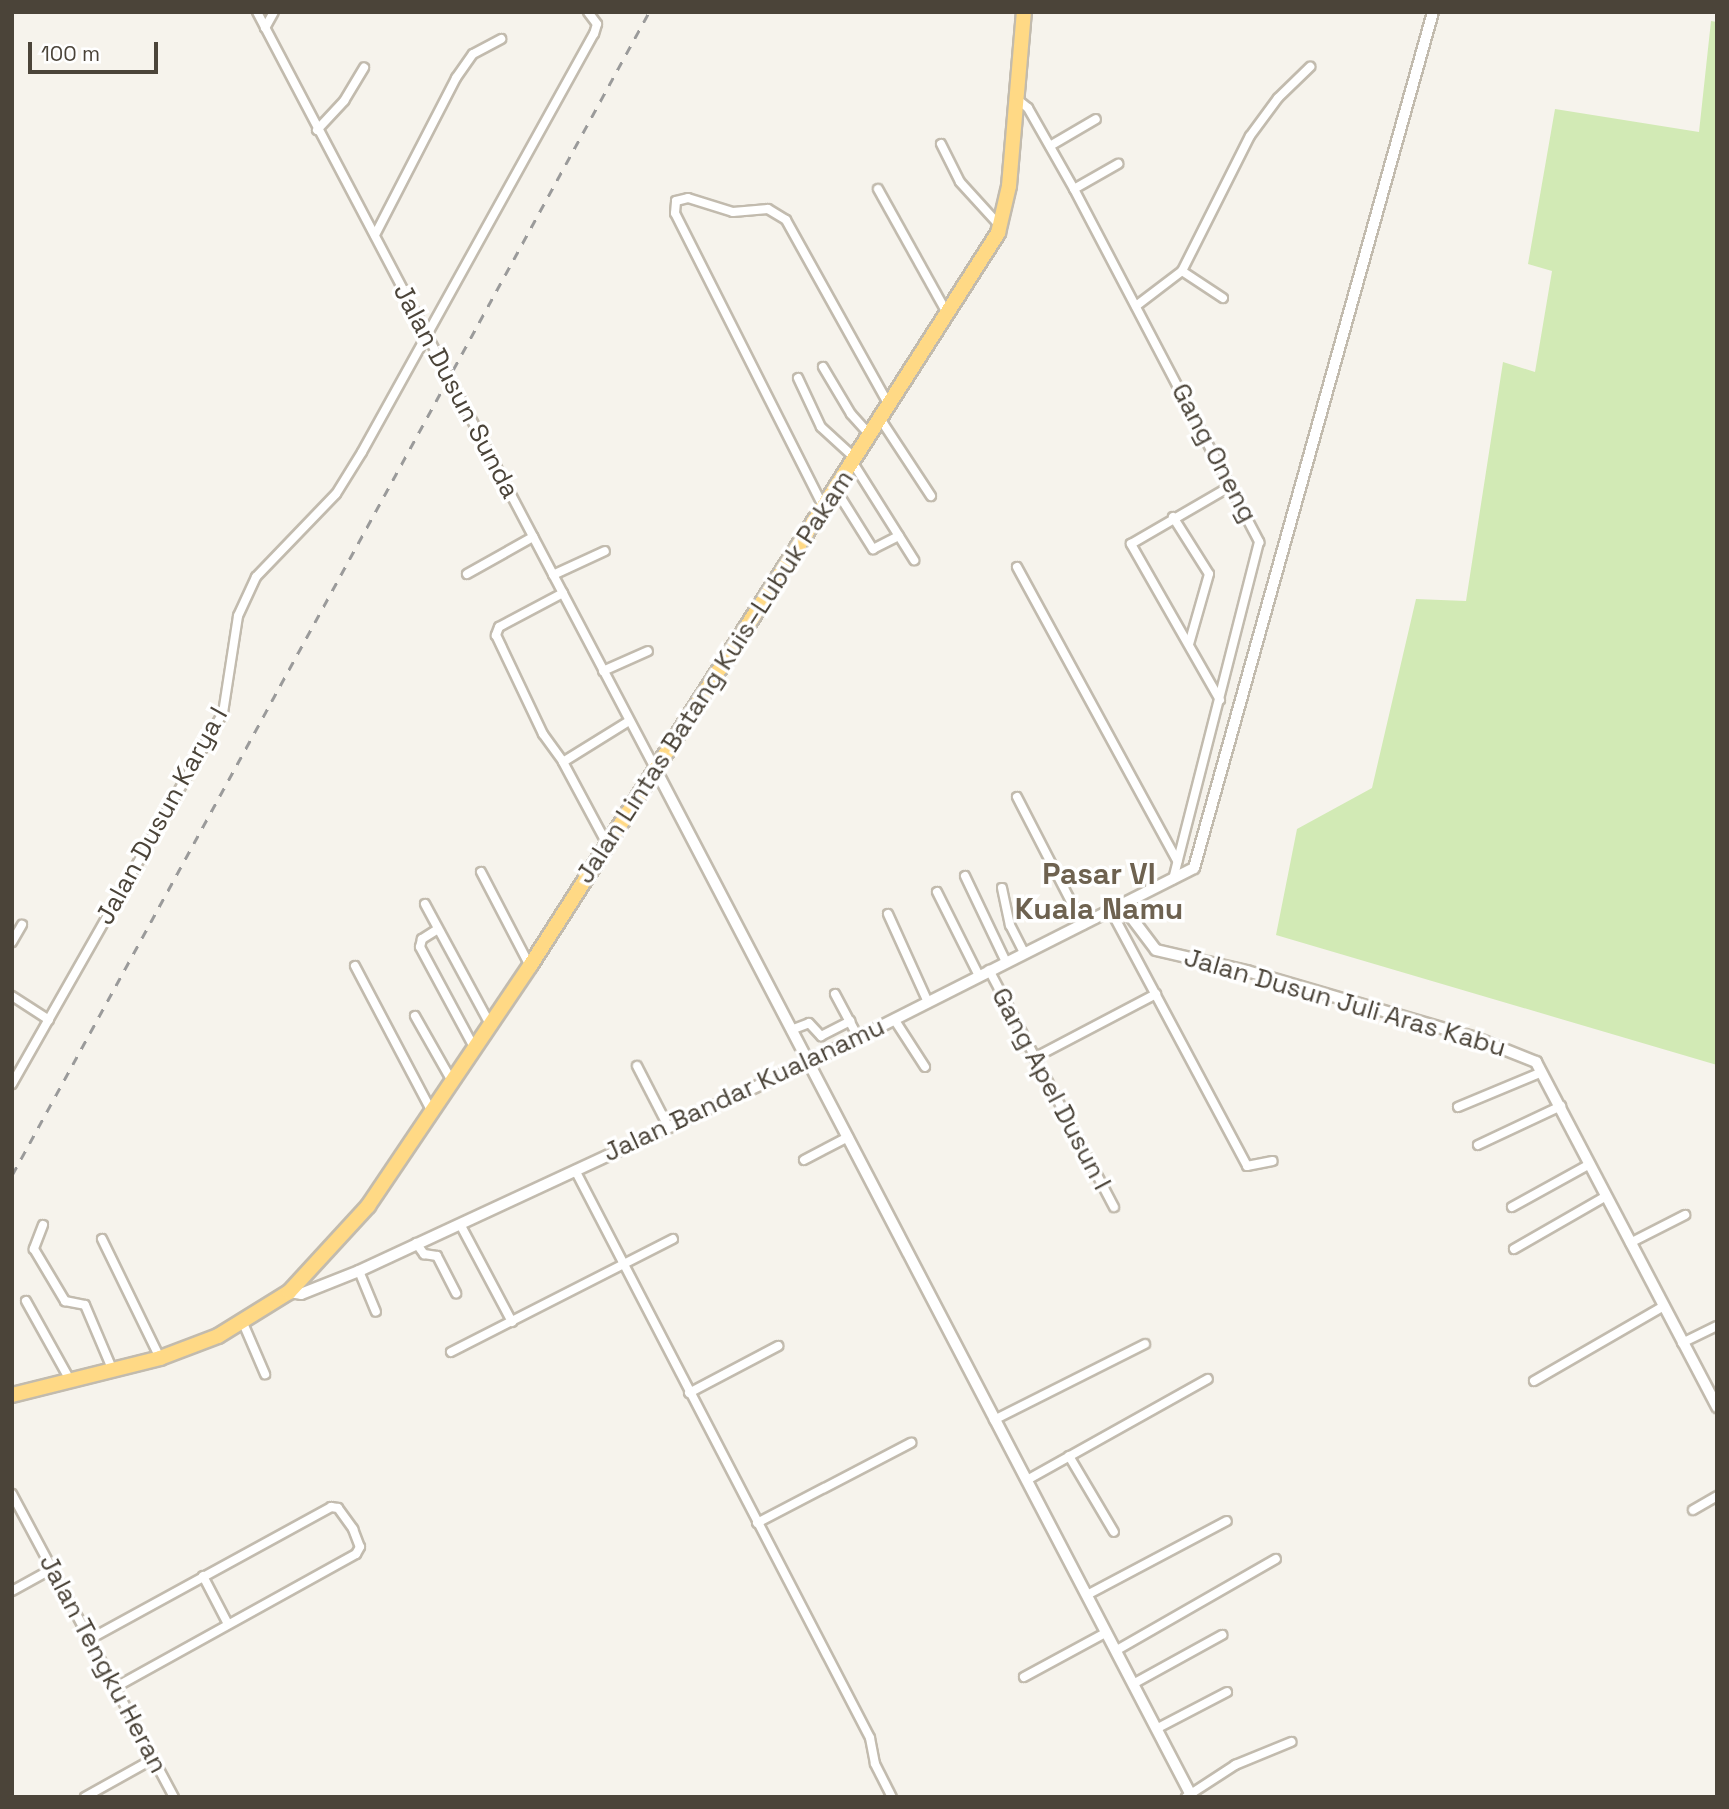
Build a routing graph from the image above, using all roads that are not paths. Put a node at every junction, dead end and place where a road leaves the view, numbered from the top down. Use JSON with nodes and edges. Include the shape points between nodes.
{"nodes":[{"id":1,"x":257,"y":12,"type":"edge"},
{"id":2,"x":274,"y":12,"type":"edge"},
{"id":3,"x":588,"y":12,"type":"edge"},
{"id":4,"x":1024,"y":12,"type":"edge"},
{"id":5,"x":1433,"y":12,"type":"edge"},
{"id":6,"x":265,"y":28,"type":"junction"},
{"id":7,"x":501,"y":39,"type":"dead end"},
{"id":8,"x":1310,"y":67,"type":"dead end"},
{"id":9,"x":363,"y":68,"type":"dead end"},
{"id":10,"x":1017,"y":99,"type":"junction"},
{"id":11,"x":1096,"y":119,"type":"dead end"},
{"id":12,"x":317,"y":130,"type":"junction"},
{"id":13,"x":941,"y":144,"type":"dead end"},
{"id":14,"x":1050,"y":146,"type":"junction"},
{"id":15,"x":1118,"y":164,"type":"dead end"},
{"id":16,"x":878,"y":189,"type":"dead end"},
{"id":17,"x":1074,"y":189,"type":"junction"},
{"id":18,"x":1001,"y":226,"type":"junction"},
{"id":19,"x":374,"y":235,"type":"junction"},
{"id":20,"x":1182,"y":271,"type":"junction"},
{"id":21,"x":1223,"y":298,"type":"dead end"},
{"id":22,"x":1136,"y":306,"type":"junction"},
{"id":23,"x":948,"y":316,"type":"junction"},
{"id":24,"x":424,"y":334,"type":"junction"},
{"id":25,"x":823,"y":367,"type":"dead end"},
{"id":26,"x":798,"y":378,"type":"dead end"},
{"id":27,"x":886,"y":414,"type":"junction"},
{"id":28,"x":871,"y":436,"type":"junction"},
{"id":29,"x":855,"y":461,"type":"junction"},
{"id":30,"x":1231,"y":486,"type":"junction"},
{"id":31,"x":836,"y":490,"type":"junction"},
{"id":32,"x":931,"y":496,"type":"dead end"},
{"id":33,"x":825,"y":509,"type":"junction"},
{"id":34,"x":1173,"y":517,"type":"junction"},
{"id":35,"x":899,"y":536,"type":"junction"},
{"id":36,"x":533,"y":537,"type":"junction"},
{"id":37,"x":605,"y":551,"type":"dead end"},
{"id":38,"x":914,"y":560,"type":"dead end"},
{"id":39,"x":1017,"y":567,"type":"dead end"},
{"id":40,"x":467,"y":574,"type":"dead end"},
{"id":41,"x":554,"y":575,"type":"junction"},
{"id":42,"x":562,"y":593,"type":"junction"},
{"id":43,"x":1189,"y":645,"type":"junction"},
{"id":44,"x":648,"y":651,"type":"dead end"},
{"id":45,"x":603,"y":671,"type":"junction"},
{"id":46,"x":1220,"y":700,"type":"junction"},
{"id":47,"x":629,"y":721,"type":"junction"},
{"id":48,"x":563,"y":762,"type":"junction"},
{"id":49,"x":656,"y":770,"type":"junction"},
{"id":50,"x":1017,"y":797,"type":"dead end"},
{"id":51,"x":607,"y":844,"type":"junction"},
{"id":52,"x":1177,"y":861,"type":"junction"},
{"id":53,"x":481,"y":872,"type":"dead end"},
{"id":54,"x":964,"y":876,"type":"dead end"},
{"id":55,"x":1173,"y":879,"type":"junction"},
{"id":56,"x":1002,"y":888,"type":"dead end"},
{"id":57,"x":937,"y":892,"type":"dead end"},
{"id":58,"x":425,"y":904,"type":"dead end"},
{"id":59,"x":1122,"y":905,"type":"junction"},
{"id":60,"x":1111,"y":911,"type":"junction"},
{"id":61,"x":888,"y":914,"type":"dead end"},
{"id":62,"x":22,"y":925,"type":"dead end"},
{"id":63,"x":1083,"y":925,"type":"junction"},
{"id":64,"x":438,"y":929,"type":"junction"},
{"id":65,"x":1138,"y":931,"type":"junction"},
{"id":66,"x":1126,"y":937,"type":"junction"},
{"id":67,"x":12,"y":942,"type":"edge"},
{"id":68,"x":1024,"y":953,"type":"junction"},
{"id":69,"x":1006,"y":962,"type":"junction"},
{"id":70,"x":530,"y":965,"type":"junction"},
{"id":71,"x":355,"y":966,"type":"dead end"},
{"id":72,"x":989,"y":970,"type":"junction"},
{"id":73,"x":979,"y":976,"type":"junction"},
{"id":74,"x":1156,"y":994,"type":"junction"},
{"id":75,"x":835,"y":995,"type":"dead end"},
{"id":76,"x":12,"y":996,"type":"edge"},
{"id":77,"x":928,"y":1002,"type":"junction"},
{"id":78,"x":415,"y":1016,"type":"dead end"},
{"id":79,"x":894,"y":1018,"type":"junction"},
{"id":80,"x":49,"y":1020,"type":"junction"},
{"id":81,"x":850,"y":1021,"type":"junction"},
{"id":82,"x":491,"y":1026,"type":"junction"},
{"id":83,"x":791,"y":1030,"type":"junction"},
{"id":84,"x":832,"y":1030,"type":"junction"},
{"id":85,"x":858,"y":1037,"type":"junction"},
{"id":86,"x":841,"y":1046,"type":"junction"},
{"id":87,"x":475,"y":1049,"type":"junction"},
{"id":88,"x":1034,"y":1058,"type":"junction"},
{"id":89,"x":808,"y":1063,"type":"junction"},
{"id":90,"x":637,"y":1066,"type":"dead end"},
{"id":91,"x":925,"y":1067,"type":"dead end"},
{"id":92,"x":1542,"y":1072,"type":"junction"},
{"id":93,"x":452,"y":1081,"type":"junction"},
{"id":94,"x":12,"y":1084,"type":"edge"},
{"id":95,"x":1561,"y":1106,"type":"junction"},
{"id":96,"x":1458,"y":1107,"type":"dead end"},
{"id":97,"x":432,"y":1111,"type":"junction"},
{"id":98,"x":668,"y":1126,"type":"junction"},
{"id":99,"x":848,"y":1137,"type":"junction"},
{"id":100,"x":1478,"y":1145,"type":"dead end"},
{"id":101,"x":804,"y":1160,"type":"dead end"},
{"id":102,"x":1273,"y":1160,"type":"dead end"},
{"id":103,"x":1590,"y":1164,"type":"junction"},
{"id":104,"x":575,"y":1170,"type":"junction"},
{"id":105,"x":1606,"y":1196,"type":"junction"},
{"id":106,"x":1114,"y":1207,"type":"dead end"},
{"id":107,"x":1512,"y":1207,"type":"dead end"},
{"id":108,"x":1685,"y":1215,"type":"dead end"},
{"id":109,"x":460,"y":1224,"type":"junction"},
{"id":110,"x":43,"y":1226,"type":"dead end"},
{"id":111,"x":102,"y":1239,"type":"dead end"},
{"id":112,"x":673,"y":1239,"type":"dead end"},
{"id":113,"x":416,"y":1243,"type":"junction"},
{"id":114,"x":1630,"y":1243,"type":"junction"},
{"id":115,"x":1514,"y":1250,"type":"dead end"},
{"id":116,"x":624,"y":1266,"type":"junction"},
{"id":117,"x":359,"y":1271,"type":"junction"},
{"id":118,"x":289,"y":1292,"type":"junction"},
{"id":119,"x":456,"y":1293,"type":"dead end"},
{"id":120,"x":26,"y":1301,"type":"dead end"},
{"id":121,"x":1664,"y":1306,"type":"junction"},
{"id":122,"x":376,"y":1312,"type":"dead end"},
{"id":123,"x":512,"y":1322,"type":"junction"},
{"id":124,"x":243,"y":1323,"type":"junction"},
{"id":125,"x":1717,"y":1326,"type":"edge"},
{"id":126,"x":1682,"y":1343,"type":"junction"},
{"id":127,"x":1144,"y":1344,"type":"dead end"},
{"id":128,"x":778,"y":1346,"type":"dead end"},
{"id":129,"x":451,"y":1352,"type":"dead end"},
{"id":130,"x":160,"y":1358,"type":"junction"},
{"id":131,"x":113,"y":1371,"type":"junction"},
{"id":132,"x":265,"y":1374,"type":"dead end"},
{"id":133,"x":1208,"y":1379,"type":"dead end"},
{"id":134,"x":1534,"y":1381,"type":"dead end"},
{"id":135,"x":71,"y":1382,"type":"junction"},
{"id":136,"x":689,"y":1392,"type":"junction"},
{"id":137,"x":12,"y":1395,"type":"edge"},
{"id":138,"x":1717,"y":1408,"type":"edge"},
{"id":139,"x":995,"y":1420,"type":"junction"},
{"id":140,"x":911,"y":1443,"type":"dead end"},
{"id":141,"x":1069,"y":1456,"type":"junction"},
{"id":142,"x":1027,"y":1480,"type":"junction"},
{"id":143,"x":12,"y":1494,"type":"edge"},
{"id":144,"x":1717,"y":1496,"type":"edge"},
{"id":145,"x":1693,"y":1510,"type":"dead end"},
{"id":146,"x":1227,"y":1521,"type":"dead end"},
{"id":147,"x":757,"y":1523,"type":"junction"},
{"id":148,"x":1114,"y":1532,"type":"dead end"},
{"id":149,"x":1276,"y":1559,"type":"dead end"},
{"id":150,"x":52,"y":1569,"type":"junction"},
{"id":151,"x":203,"y":1576,"type":"junction"},
{"id":152,"x":12,"y":1591,"type":"edge"},
{"id":153,"x":1087,"y":1595,"type":"junction"},
{"id":154,"x":229,"y":1624,"type":"junction"},
{"id":155,"x":1107,"y":1632,"type":"junction"},
{"id":156,"x":1222,"y":1635,"type":"dead end"},
{"id":157,"x":90,"y":1639,"type":"junction"},
{"id":158,"x":1116,"y":1650,"type":"junction"},
{"id":159,"x":1024,"y":1677,"type":"dead end"},
{"id":160,"x":1133,"y":1684,"type":"junction"},
{"id":161,"x":116,"y":1687,"type":"junction"},
{"id":162,"x":1227,"y":1692,"type":"dead end"},
{"id":163,"x":1156,"y":1730,"type":"junction"},
{"id":164,"x":1290,"y":1742,"type":"dead end"},
{"id":165,"x":153,"y":1759,"type":"junction"},
{"id":166,"x":1189,"y":1795,"type":"edge"},
{"id":167,"x":85,"y":1797,"type":"edge"},
{"id":168,"x":174,"y":1797,"type":"edge"},
{"id":169,"x":892,"y":1797,"type":"edge"}],
"edges":[{"from":1,"to":6,"type":"street","name":"Jalan Dusun Sunda"},
{"from":2,"to":6,"type":"street"},
{"from":3,"to":24,"type":"street","name":"Jalan Dusun Karya I","via":[[597,24],[594,34]]},
{"from":4,"to":10,"type":"highway","name":"Jalan Lintas Batang Kuis–Lubuk Pakam"},
{"from":5,"to":55,"type":"street","name":"Jalan Bandar Kualanamu","via":[[1194,869]]},
{"from":6,"to":12,"type":"street","name":"Jalan Dusun Sunda"},
{"from":7,"to":19,"type":"street","via":[[473,54],[456,78]]},
{"from":8,"to":20,"type":"street","via":[[1256,126]]},
{"from":9,"to":12,"type":"street","via":[[344,102]]},
{"from":10,"to":14,"type":"street","name":"Gang Oneng","via":[[1028,108]]},
{"from":10,"to":18,"type":"highway","name":"Jalan Lintas Batang Kuis–Lubuk Pakam","via":[[1008,199]]},
{"from":11,"to":14,"type":"street"},
{"from":12,"to":19,"type":"street","name":"Jalan Dusun Sunda"},
{"from":13,"to":18,"type":"street","via":[[960,182]]},
{"from":14,"to":17,"type":"street","name":"Gang Oneng"},
{"from":15,"to":17,"type":"street"},
{"from":16,"to":23,"type":"street"},
{"from":17,"to":22,"type":"street","name":"Gang Oneng"},
{"from":18,"to":23,"type":"highway","name":"Jalan Lintas Batang Kuis–Lubuk Pakam"},
{"from":19,"to":24,"type":"street","name":"Jalan Dusun Sunda"},
{"from":20,"to":21,"type":"street"},
{"from":20,"to":22,"type":"street"},
{"from":22,"to":30,"type":"street","name":"Gang Oneng"},
{"from":23,"to":27,"type":"highway","name":"Jalan Lintas Batang Kuis–Lubuk Pakam"},
{"from":24,"to":36,"type":"street","name":"Jalan Dusun Sunda"},
{"from":24,"to":80,"type":"street","name":"Jalan Dusun Karya I","via":[[336,494],[256,577],[238,616],[223,713]]},
{"from":25,"to":28,"type":"street","via":[[851,414]]},
{"from":26,"to":29,"type":"street","via":[[821,427]]},
{"from":27,"to":28,"type":"highway","name":"Jalan Lintas Batang Kuis–Lubuk Pakam"},
{"from":27,"to":32,"type":"street"},
{"from":27,"to":33,"type":"street","via":[[786,219],[768,209],[733,212],[688,198],[676,201],[675,212],[685,233]]},
{"from":28,"to":29,"type":"highway","name":"Jalan Lintas Batang Kuis–Lubuk Pakam"},
{"from":29,"to":31,"type":"highway","name":"Jalan Lintas Batang Kuis–Lubuk Pakam"},
{"from":29,"to":35,"type":"street"},
{"from":30,"to":34,"type":"street"},
{"from":30,"to":46,"type":"street","name":"Gang Oneng","via":[[1256,533],[1259,549]]},
{"from":31,"to":33,"type":"highway","name":"Jalan Lintas Batang Kuis–Lubuk Pakam"},
{"from":31,"to":35,"type":"street","via":[[870,547],[877,549]]},
{"from":33,"to":49,"type":"highway","name":"Jalan Lintas Batang Kuis–Lubuk Pakam"},
{"from":34,"to":43,"type":"street","via":[[1209,574]]},
{"from":34,"to":43,"type":"street","via":[[1131,544]]},
{"from":35,"to":38,"type":"street"},
{"from":36,"to":40,"type":"street"},
{"from":36,"to":41,"type":"street","name":"Jalan Dusun Sunda"},
{"from":37,"to":41,"type":"street"},
{"from":39,"to":52,"type":"street"},
{"from":41,"to":42,"type":"street","name":"Jalan Dusun Sunda"},
{"from":42,"to":45,"type":"street","name":"Jalan Dusun Sunda"},
{"from":42,"to":48,"type":"street","via":[[495,632],[543,734]]},
{"from":43,"to":46,"type":"street"},
{"from":44,"to":45,"type":"street"},
{"from":45,"to":47,"type":"street","name":"Jalan Dusun Sunda"},
{"from":46,"to":52,"type":"street","name":"Gang Oneng"},
{"from":47,"to":48,"type":"street"},
{"from":47,"to":49,"type":"street","name":"Jalan Dusun Sunda"},
{"from":48,"to":51,"type":"street"},
{"from":49,"to":51,"type":"highway","name":"Jalan Lintas Batang Kuis–Lubuk Pakam"},
{"from":49,"to":83,"type":"street"},
{"from":50,"to":63,"type":"street"},
{"from":51,"to":70,"type":"highway","name":"Jalan Lintas Batang Kuis–Lubuk Pakam"},
{"from":52,"to":55,"type":"street","name":"Gang Oneng"},
{"from":53,"to":70,"type":"street"},
{"from":54,"to":69,"type":"street"},
{"from":55,"to":59,"type":"street","name":"Jalan Bandar Kualanamu"},
{"from":56,"to":68,"type":"street","via":[[1010,925]]},
{"from":57,"to":73,"type":"street"},
{"from":58,"to":64,"type":"street"},
{"from":59,"to":60,"type":"street","name":"Jalan Bandar Kualanamu"},
{"from":59,"to":65,"type":"street","name":"Jalan Dusun Juli Aras Kabu"},
{"from":60,"to":63,"type":"street","name":"Jalan Bandar Kualanamu"},
{"from":60,"to":66,"type":"street"},
{"from":61,"to":77,"type":"street"},
{"from":62,"to":67,"type":"street"},
{"from":63,"to":68,"type":"street","name":"Jalan Bandar Kualanamu"},
{"from":64,"to":82,"type":"street"},
{"from":64,"to":87,"type":"street","via":[[422,939],[420,947]]},
{"from":65,"to":66,"type":"street"},
{"from":65,"to":92,"type":"street","name":"Jalan Dusun Juli Aras Kabu","via":[[1156,950],[1247,971],[1476,1038],[1529,1056]]},
{"from":66,"to":74,"type":"street"},
{"from":68,"to":69,"type":"street","name":"Jalan Bandar Kualanamu"},
{"from":69,"to":72,"type":"street","name":"Jalan Bandar Kualanamu"},
{"from":70,"to":82,"type":"highway","name":"Jalan Lintas Batang Kuis–Lubuk Pakam"},
{"from":71,"to":97,"type":"street"},
{"from":72,"to":73,"type":"street","name":"Jalan Bandar Kualanamu"},
{"from":72,"to":88,"type":"street","name":"Gang Apel Dusun I"},
{"from":73,"to":77,"type":"street","name":"Jalan Bandar Kualanamu"},
{"from":74,"to":88,"type":"street"},
{"from":74,"to":102,"type":"street","via":[[1247,1166]]},
{"from":75,"to":81,"type":"street"},
{"from":76,"to":80,"type":"street"},
{"from":77,"to":79,"type":"street","name":"Jalan Bandar Kualanamu"},
{"from":78,"to":93,"type":"street"},
{"from":79,"to":85,"type":"street","name":"Jalan Bandar Kualanamu"},
{"from":79,"to":91,"type":"street"},
{"from":80,"to":94,"type":"street","name":"Jalan Dusun Karya I"},
{"from":81,"to":84,"type":"street"},
{"from":81,"to":85,"type":"street"},
{"from":82,"to":87,"type":"highway","name":"Jalan Lintas Batang Kuis–Lubuk Pakam"},
{"from":83,"to":84,"type":"street","via":[[809,1023],[818,1035]]},
{"from":83,"to":89,"type":"street"},
{"from":84,"to":86,"type":"street"},
{"from":85,"to":86,"type":"street","name":"Jalan Bandar Kualanamu"},
{"from":86,"to":89,"type":"street","name":"Jalan Bandar Kualanamu"},
{"from":87,"to":93,"type":"highway","name":"Jalan Lintas Batang Kuis–Lubuk Pakam"},
{"from":88,"to":106,"type":"street","name":"Gang Apel Dusun I"},
{"from":89,"to":98,"type":"street","name":"Jalan Bandar Kualanamu"},
{"from":89,"to":99,"type":"street"},
{"from":90,"to":98,"type":"street"},
{"from":92,"to":95,"type":"street","name":"Jalan Dusun Juli Aras Kabu"},
{"from":92,"to":96,"type":"street"},
{"from":93,"to":97,"type":"highway","name":"Jalan Lintas Batang Kuis–Lubuk Pakam"},
{"from":95,"to":100,"type":"street"},
{"from":95,"to":103,"type":"street","name":"Jalan Dusun Juli Aras Kabu"},
{"from":97,"to":118,"type":"highway","name":"Jalan Lintas Batang Kuis–Lubuk Pakam","via":[[354,1224]]},
{"from":98,"to":104,"type":"street","name":"Jalan Bandar Kualanamu"},
{"from":99,"to":101,"type":"street"},
{"from":99,"to":139,"type":"street"},
{"from":103,"to":105,"type":"street","name":"Jalan Dusun Juli Aras Kabu"},
{"from":103,"to":107,"type":"street"},
{"from":104,"to":109,"type":"street","name":"Jalan Bandar Kualanamu"},
{"from":104,"to":116,"type":"street"},
{"from":105,"to":114,"type":"street","name":"Jalan Dusun Juli Aras Kabu"},
{"from":105,"to":115,"type":"street"},
{"from":108,"to":114,"type":"street"},
{"from":109,"to":113,"type":"street","name":"Jalan Bandar Kualanamu"},
{"from":109,"to":123,"type":"street"},
{"from":110,"to":131,"type":"street","via":[[34,1249],[65,1301],[85,1304]]},
{"from":111,"to":130,"type":"street"},
{"from":112,"to":116,"type":"street"},
{"from":113,"to":117,"type":"street","name":"Jalan Bandar Kualanamu"},
{"from":113,"to":119,"type":"street","via":[[424,1254],[437,1256]]},
{"from":114,"to":121,"type":"street","name":"Jalan Dusun Juli Aras Kabu"},
{"from":116,"to":123,"type":"street"},
{"from":116,"to":136,"type":"street"},
{"from":117,"to":118,"type":"street","name":"Jalan Bandar Kualanamu","via":[[301,1294]]},
{"from":117,"to":122,"type":"street"},
{"from":118,"to":124,"type":"highway","name":"Jalan Lintas Batang Kuis–Lubuk Pakam"},
{"from":120,"to":135,"type":"street"},
{"from":121,"to":126,"type":"street","name":"Jalan Dusun Juli Aras Kabu"},
{"from":121,"to":134,"type":"street"},
{"from":123,"to":129,"type":"street"},
{"from":124,"to":130,"type":"highway","name":"Jalan Lintas Batang Kuis–Lubuk Pakam"},
{"from":124,"to":132,"type":"street"},
{"from":125,"to":126,"type":"street"},
{"from":126,"to":138,"type":"street","name":"Jalan Dusun Juli Aras Kabu"},
{"from":127,"to":139,"type":"street"},
{"from":128,"to":136,"type":"street"},
{"from":130,"to":131,"type":"highway","name":"Jalan Lintas Batang Kuis–Lubuk Pakam"},
{"from":131,"to":135,"type":"highway","name":"Jalan Lintas Batang Kuis–Lubuk Pakam"},
{"from":133,"to":141,"type":"street"},
{"from":135,"to":137,"type":"highway","name":"Jalan Lintas Batang Kuis–Lubuk Pakam"},
{"from":136,"to":147,"type":"street"},
{"from":139,"to":142,"type":"street"},
{"from":140,"to":147,"type":"street"},
{"from":141,"to":142,"type":"street"},
{"from":141,"to":148,"type":"street"},
{"from":142,"to":153,"type":"street"},
{"from":143,"to":150,"type":"street","name":"Jalan Tengku Heran"},
{"from":144,"to":145,"type":"street"},
{"from":146,"to":153,"type":"street"},
{"from":147,"to":169,"type":"street","via":[[870,1738],[875,1763]]},
{"from":149,"to":158,"type":"street"},
{"from":150,"to":152,"type":"street"},
{"from":150,"to":157,"type":"street","name":"Jalan Tengku Heran"},
{"from":151,"to":154,"type":"street"},
{"from":151,"to":154,"type":"street","via":[[331,1507],[338,1508],[353,1529],[360,1547],[356,1553]]},
{"from":151,"to":157,"type":"street"},
{"from":153,"to":155,"type":"street"},
{"from":154,"to":161,"type":"street"},
{"from":155,"to":158,"type":"street"},
{"from":155,"to":159,"type":"street"},
{"from":156,"to":160,"type":"street"},
{"from":157,"to":161,"type":"street","name":"Jalan Tengku Heran"},
{"from":158,"to":160,"type":"street"},
{"from":160,"to":163,"type":"street"},
{"from":161,"to":165,"type":"street","name":"Jalan Tengku Heran"},
{"from":162,"to":163,"type":"street"},
{"from":163,"to":166,"type":"street"},
{"from":164,"to":166,"type":"street","via":[[1235,1765]]},
{"from":165,"to":167,"type":"street"},
{"from":165,"to":168,"type":"street","name":"Jalan Tengku Heran"}]}
